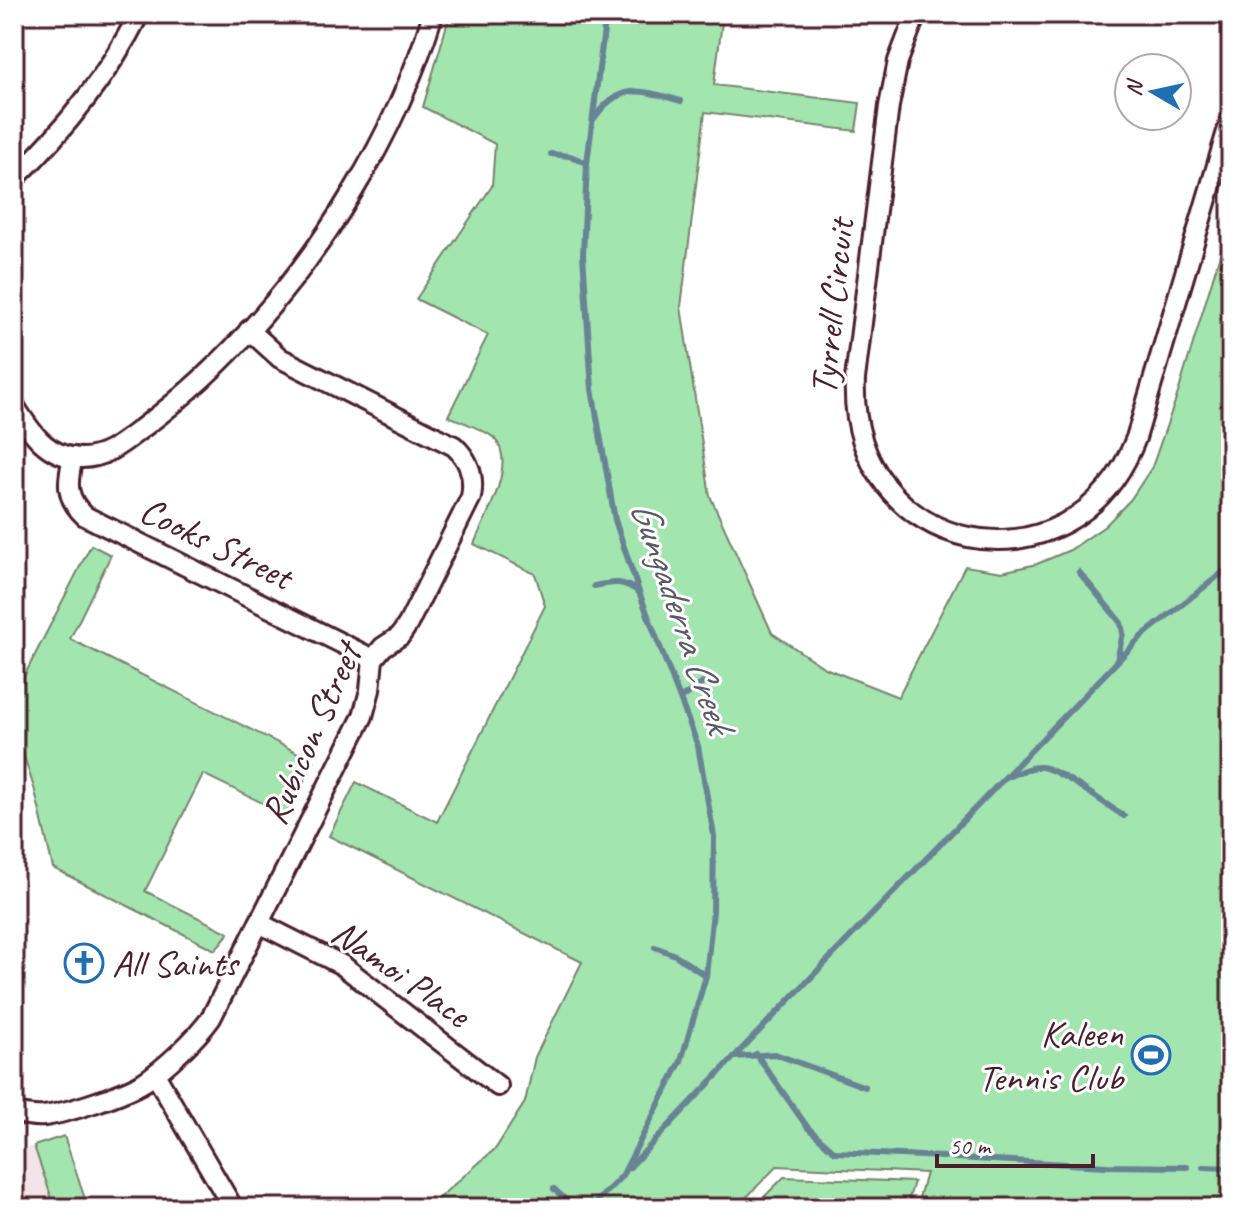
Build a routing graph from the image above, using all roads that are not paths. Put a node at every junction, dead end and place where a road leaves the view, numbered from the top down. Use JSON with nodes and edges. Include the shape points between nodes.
{"nodes":[{"id":1,"x":139,"y":14,"type":"edge"},
{"id":2,"x":433,"y":14,"type":"edge"},
{"id":3,"x":916,"y":14,"type":"edge"},
{"id":4,"x":1231,"y":118,"type":"edge"},
{"id":5,"x":14,"y":179,"type":"edge"},
{"id":6,"x":249,"y":330,"type":"junction"},
{"id":7,"x":14,"y":405,"type":"edge"},
{"id":8,"x":73,"y":457,"type":"junction"},
{"id":9,"x":373,"y":659,"type":"junction"},
{"id":10,"x":259,"y":923,"type":"junction"},
{"id":11,"x":155,"y":1074,"type":"junction"},
{"id":12,"x":498,"y":1086,"type":"dead end"},
{"id":13,"x":14,"y":1112,"type":"edge"},
{"id":14,"x":233,"y":1208,"type":"edge"}],
"edges":[{"from":1,"to":5,"type":"street","via":[[88,97]]},
{"from":2,"to":6,"type":"street","via":[[395,113],[354,190],[305,263]]},
{"from":3,"to":4,"type":"street","name":"Tyrrell Circuit","via":[[898,61],[889,106],[855,379],[856,416],[865,452],[890,491],[925,521],[960,535],[996,540],[1050,530],[1097,501],[1120,472],[1136,438]]},
{"from":6,"to":8,"type":"street","via":[[186,392],[117,446],[100,455]]},
{"from":6,"to":9,"type":"street","name":"Rubicon Street","via":[[280,358],[454,446],[469,465],[473,480],[468,504],[408,624]]},
{"from":7,"to":8,"type":"street","via":[[41,444]]},
{"from":8,"to":9,"type":"street","name":"Cooks Street","via":[[70,491],[85,516]]},
{"from":9,"to":10,"type":"street","name":"Rubicon Street","via":[[363,716]]},
{"from":10,"to":11,"type":"street","name":"Rubicon Street","via":[[211,1018]]},
{"from":10,"to":12,"type":"street","name":"Namoi Place","via":[[342,965]]},
{"from":11,"to":13,"type":"street","name":"Rubicon Street","via":[[121,1093],[58,1113],[37,1117]]},
{"from":11,"to":14,"type":"street"}]}
